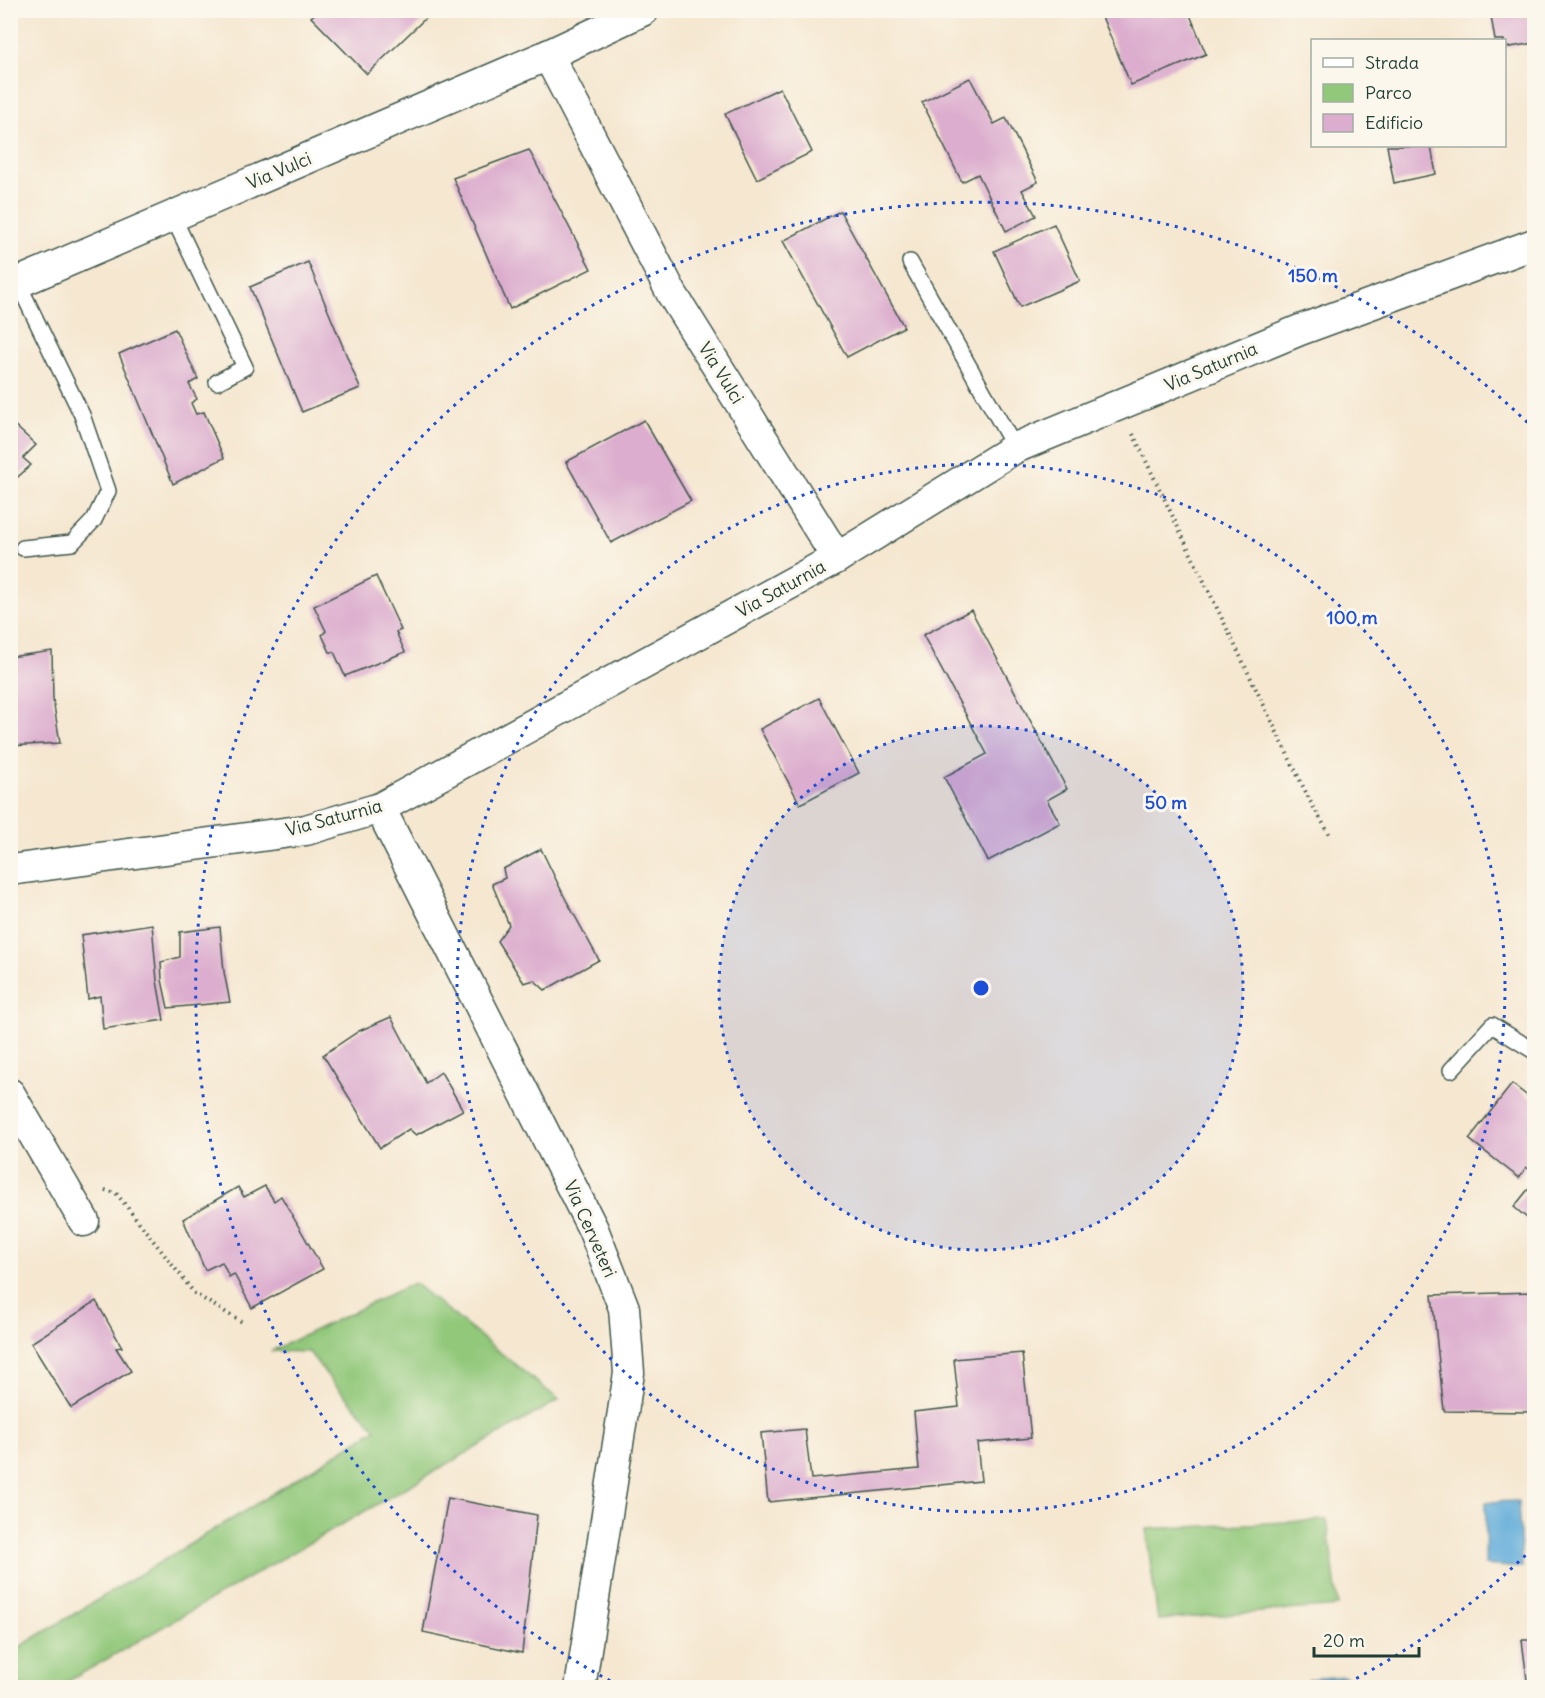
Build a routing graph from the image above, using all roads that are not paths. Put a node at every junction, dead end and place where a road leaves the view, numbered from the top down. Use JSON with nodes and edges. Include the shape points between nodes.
{"nodes":[{"id":1,"x":644,"y":10,"type":"edge"},
{"id":2,"x":548,"y":55,"type":"junction"},
{"id":3,"x":174,"y":217,"type":"junction"},
{"id":4,"x":1534,"y":244,"type":"edge"},
{"id":5,"x":910,"y":262,"type":"dead end"},
{"id":6,"x":14,"y":285,"type":"edge"},
{"id":7,"x":217,"y":382,"type":"dead end"},
{"id":8,"x":1015,"y":448,"type":"junction"},
{"id":9,"x":23,"y":548,"type":"dead end"},
{"id":10,"x":837,"y":558,"type":"junction"},
{"id":11,"x":380,"y":808,"type":"junction"},
{"id":12,"x":10,"y":870,"type":"edge"},
{"id":13,"x":1534,"y":1050,"type":"edge"},
{"id":14,"x":1451,"y":1070,"type":"dead end"},
{"id":15,"x":10,"y":1094,"type":"edge"},
{"id":16,"x":84,"y":1221,"type":"dead end"},
{"id":17,"x":580,"y":1688,"type":"edge"}],
"edges":[{"from":1,"to":2,"type":"street","name":"Via Vulci"},
{"from":2,"to":3,"type":"street","name":"Via Vulci"},
{"from":2,"to":10,"type":"street","name":"Via Vulci","via":[[672,294]]},
{"from":3,"to":6,"type":"street","name":"Via Vulci"},
{"from":3,"to":7,"type":"lane","via":[[245,367]]},
{"from":4,"to":8,"type":"street","name":"Via Saturnia","via":[[1300,330]]},
{"from":5,"to":8,"type":"lane"},
{"from":6,"to":9,"type":"lane","via":[[82,415],[108,491],[94,520],[72,543]]},
{"from":8,"to":10,"type":"street","name":"Via Saturnia"},
{"from":10,"to":11,"type":"street","name":"Via Saturnia"},
{"from":11,"to":12,"type":"street","name":"Via Saturnia","via":[[306,830]]},
{"from":11,"to":17,"type":"street","name":"Via Cerveteri","via":[[593,1229],[624,1308],[629,1373]]},
{"from":13,"to":14,"type":"lane","via":[[1492,1025]]},
{"from":15,"to":16,"type":"street"}]}
